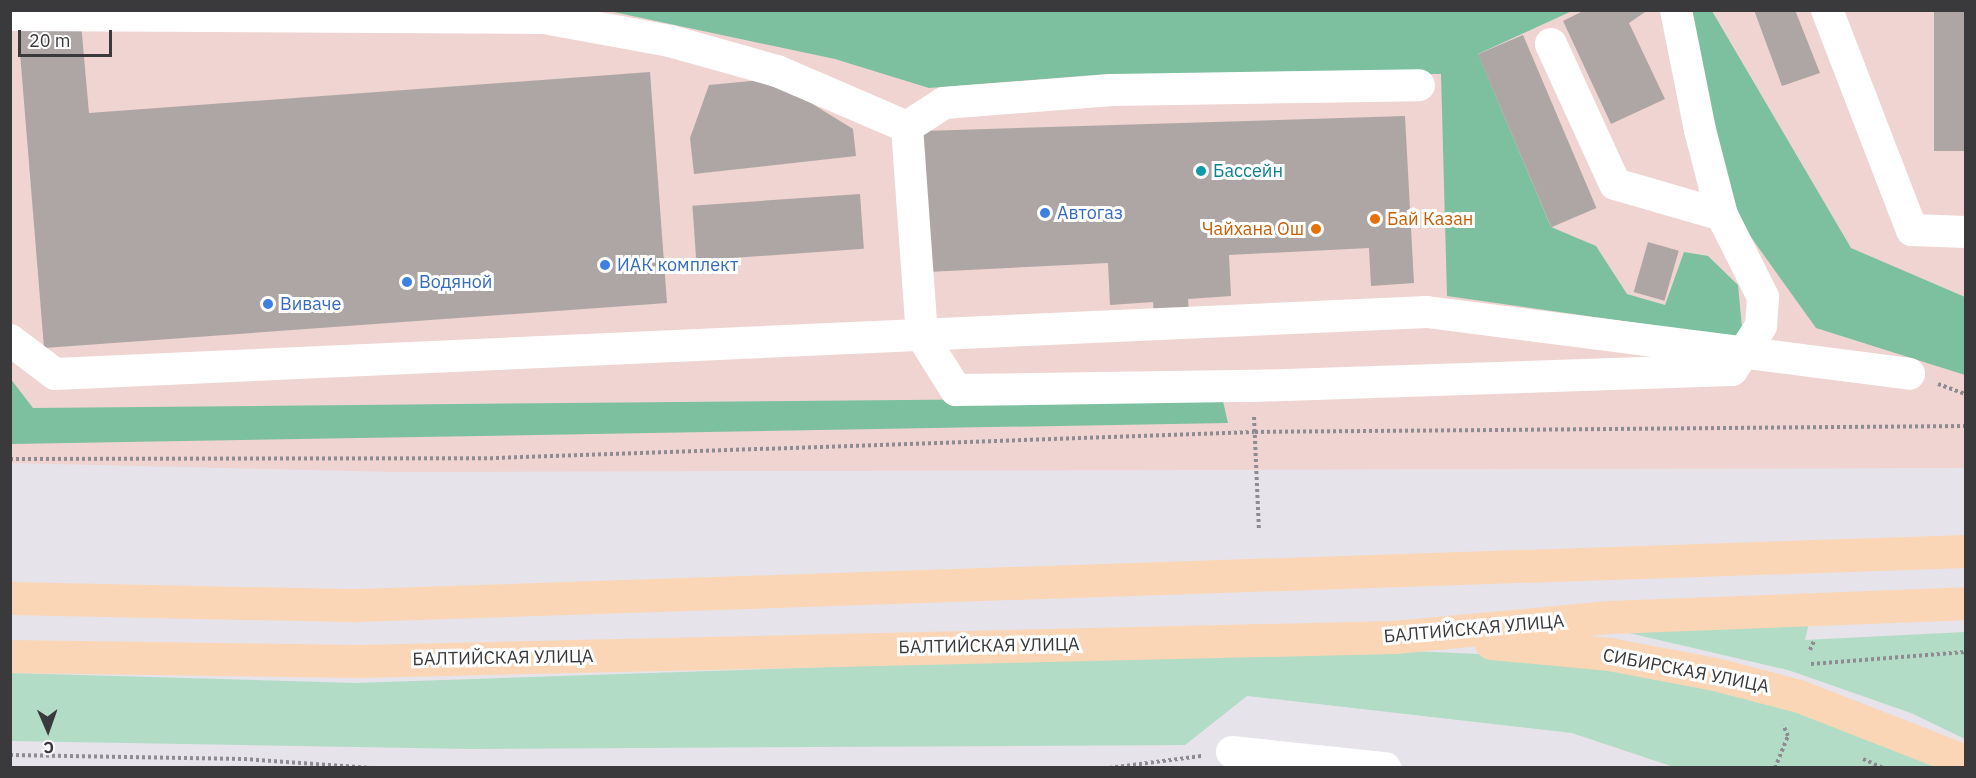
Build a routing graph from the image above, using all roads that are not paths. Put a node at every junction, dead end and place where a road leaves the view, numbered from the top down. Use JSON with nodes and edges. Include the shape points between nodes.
{"nodes":[{"id":1,"x":1676,"y":10,"type":"edge"},
{"id":2,"x":1827,"y":10,"type":"edge"},
{"id":3,"x":10,"y":15,"type":"edge"},
{"id":4,"x":1551,"y":44,"type":"dead end"},
{"id":5,"x":1419,"y":85,"type":"dead end"},
{"id":6,"x":907,"y":127,"type":"junction"},
{"id":7,"x":1722,"y":215,"type":"junction"},
{"id":8,"x":1965,"y":232,"type":"edge"},
{"id":9,"x":922,"y":336,"type":"junction"},
{"id":10,"x":10,"y":340,"type":"edge"},
{"id":11,"x":1746,"y":351,"type":"junction"},
{"id":12,"x":1909,"y":374,"type":"dead end"},
{"id":13,"x":1965,"y":551,"type":"edge"},
{"id":14,"x":10,"y":598,"type":"edge"},
{"id":15,"x":1965,"y":603,"type":"edge"},
{"id":16,"x":1394,"y":637,"type":"junction"},
{"id":17,"x":10,"y":656,"type":"edge"},
{"id":18,"x":1232,"y":752,"type":"road end"},
{"id":19,"x":1965,"y":761,"type":"edge"},
{"id":20,"x":1385,"y":768,"type":"edge"}],
"edges":[{"from":1,"to":7,"type":"lane"},
{"from":2,"to":8,"type":"lane","via":[[1912,230]]},
{"from":3,"to":6,"type":"lane","via":[[544,18],[670,41],[777,71]]},
{"from":4,"to":7,"type":"lane","via":[[1615,184]]},
{"from":5,"to":6,"type":"lane","via":[[1112,90],[944,103]]},
{"from":6,"to":9,"type":"lane"},
{"from":7,"to":11,"type":"lane","via":[[1764,297],[1761,326]]},
{"from":9,"to":10,"type":"lane","via":[[56,374]]},
{"from":9,"to":11,"type":"lane","via":[[1426,312]]},
{"from":9,"to":11,"type":"lane","via":[[956,390],[1252,386],[1732,369]]},
{"from":11,"to":12,"type":"lane"},
{"from":13,"to":14,"type":"main road","via":[[357,605]]},
{"from":15,"to":16,"type":"main road","name":"БАЛТИЙСКАЯ УЛИЦА","via":[[1609,617]]},
{"from":16,"to":17,"type":"main road","name":"БАЛТИЙСКАЯ УЛИЦА","via":[[360,661]]},
{"from":16,"to":19,"type":"main road","name":"СИБИРСКАЯ УЛИЦА","via":[[1609,654],[1715,674],[1799,696]]},
{"from":18,"to":20,"type":"lane"}]}
